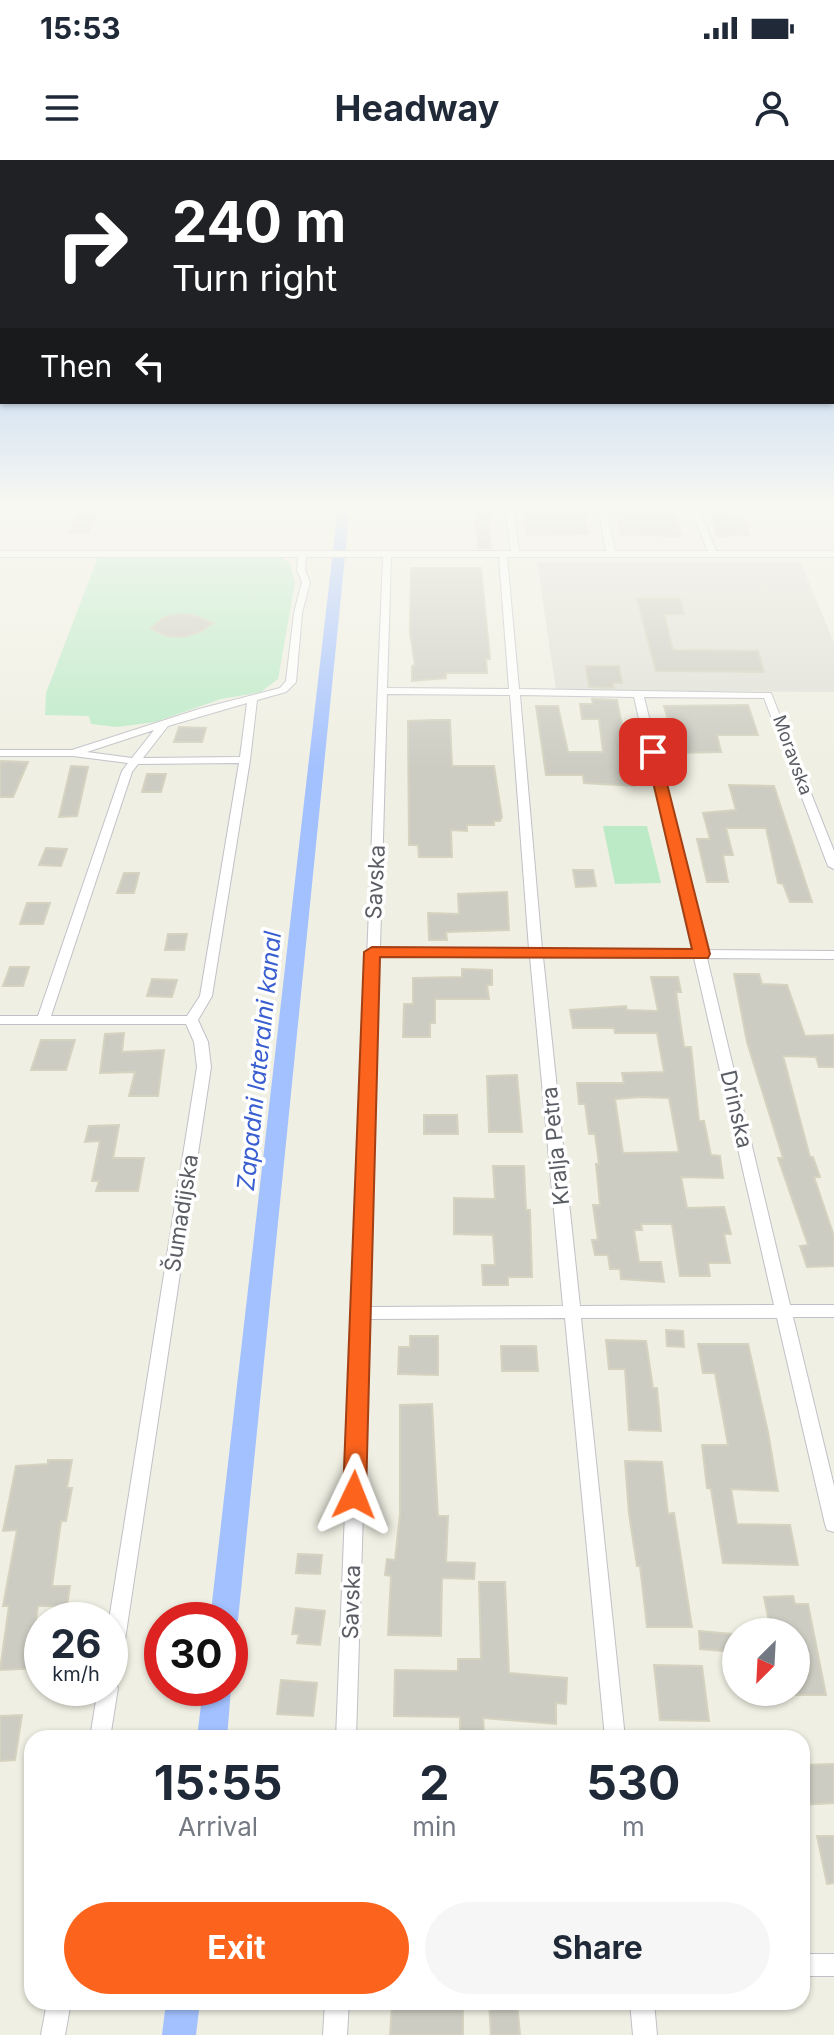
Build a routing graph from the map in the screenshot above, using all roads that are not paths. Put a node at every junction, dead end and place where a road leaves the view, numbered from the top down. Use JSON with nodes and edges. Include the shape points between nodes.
{"nodes":[{"id":1,"x":303,"y":594,"type":"edge"},
{"id":2,"x":386,"y":594,"type":"edge"},
{"id":3,"x":510,"y":594,"type":"edge"},
{"id":4,"x":384,"y":691,"type":"junction"},
{"id":5,"x":513,"y":692,"type":"junction"},
{"id":6,"x":638,"y":694,"type":"junction"},
{"id":7,"x":252,"y":700,"type":"junction"},
{"id":8,"x":164,"y":724,"type":"junction"},
{"id":9,"x":0,"y":753,"type":"edge"},
{"id":10,"x":73,"y":753,"type":"junction"},
{"id":11,"x":245,"y":760,"type":"junction"},
{"id":12,"x":135,"y":761,"type":"junction"},
{"id":13,"x":834,"y":866,"type":"edge"},
{"id":14,"x":372,"y":952,"type":"junction"},
{"id":15,"x":536,"y":953,"type":"junction"},
{"id":16,"x":702,"y":954,"type":"junction"},
{"id":17,"x":834,"y":955,"type":"edge"},
{"id":18,"x":0,"y":1020,"type":"edge"},
{"id":19,"x":43,"y":1020,"type":"junction"},
{"id":20,"x":191,"y":1020,"type":"junction"},
{"id":21,"x":783,"y":1311,"type":"junction"},
{"id":22,"x":834,"y":1311,"type":"edge"},
{"id":23,"x":571,"y":1312,"type":"junction"},
{"id":24,"x":361,"y":1313,"type":"junction"},
{"id":25,"x":834,"y":1524,"type":"edge"},
{"id":26,"x":121,"y":1602,"type":"edge"},
{"id":27,"x":105,"y":1706,"type":"edge"},
{"id":28,"x":101,"y":1730,"type":"edge"},
{"id":29,"x":346,"y":1730,"type":"edge"},
{"id":30,"x":614,"y":1730,"type":"edge"},
{"id":31,"x":810,"y":1965,"type":"edge"},
{"id":32,"x":834,"y":1965,"type":"edge"},
{"id":33,"x":58,"y":2010,"type":"edge"},
{"id":34,"x":337,"y":2010,"type":"edge"},
{"id":35,"x":643,"y":2010,"type":"edge"},
{"id":36,"x":53,"y":2035,"type":"edge"},
{"id":37,"x":335,"y":2035,"type":"edge"},
{"id":38,"x":645,"y":2035,"type":"edge"}],
"edges":[{"from":1,"to":7,"type":"street","via":[[291,682]]},
{"from":2,"to":4,"type":"street","name":"Savska"},
{"from":3,"to":5,"type":"street","name":"Kralja Petra"},
{"from":4,"to":5,"type":"street"},
{"from":4,"to":14,"type":"street","name":"Savska"},
{"from":5,"to":6,"type":"street"},
{"from":5,"to":15,"type":"street","name":"Kralja Petra"},
{"from":6,"to":13,"type":"street","name":"Moravska","via":[[763,694],[773,702]]},
{"from":6,"to":16,"type":"street","name":"Drinska"},
{"from":7,"to":8,"type":"street"},
{"from":7,"to":11,"type":"street"},
{"from":8,"to":10,"type":"street"},
{"from":8,"to":12,"type":"street"},
{"from":9,"to":10,"type":"street"},
{"from":10,"to":12,"type":"street"},
{"from":11,"to":12,"type":"street"},
{"from":11,"to":20,"type":"street","via":[[206,996]]},
{"from":12,"to":19,"type":"street","via":[[121,786]]},
{"from":14,"to":15,"type":"street"},
{"from":14,"to":24,"type":"street","name":"Savska"},
{"from":15,"to":16,"type":"street"},
{"from":15,"to":23,"type":"street","name":"Kralja Petra"},
{"from":16,"to":17,"type":"street"},
{"from":16,"to":21,"type":"street","name":"Drinska"},
{"from":18,"to":19,"type":"street"},
{"from":19,"to":20,"type":"street"},
{"from":20,"to":26,"type":"street","name":"Šumadijska","via":[[204,1067]]},
{"from":21,"to":22,"type":"street"},
{"from":21,"to":23,"type":"street"},
{"from":21,"to":25,"type":"street","name":"Drinska"},
{"from":23,"to":24,"type":"street"},
{"from":23,"to":30,"type":"street","name":"Kralja Petra"},
{"from":24,"to":29,"type":"street","name":"Savska"},
{"from":27,"to":28,"type":"street"},
{"from":31,"to":32,"type":"street"},
{"from":33,"to":36,"type":"street"},
{"from":34,"to":37,"type":"street"},
{"from":35,"to":38,"type":"street"}]}
